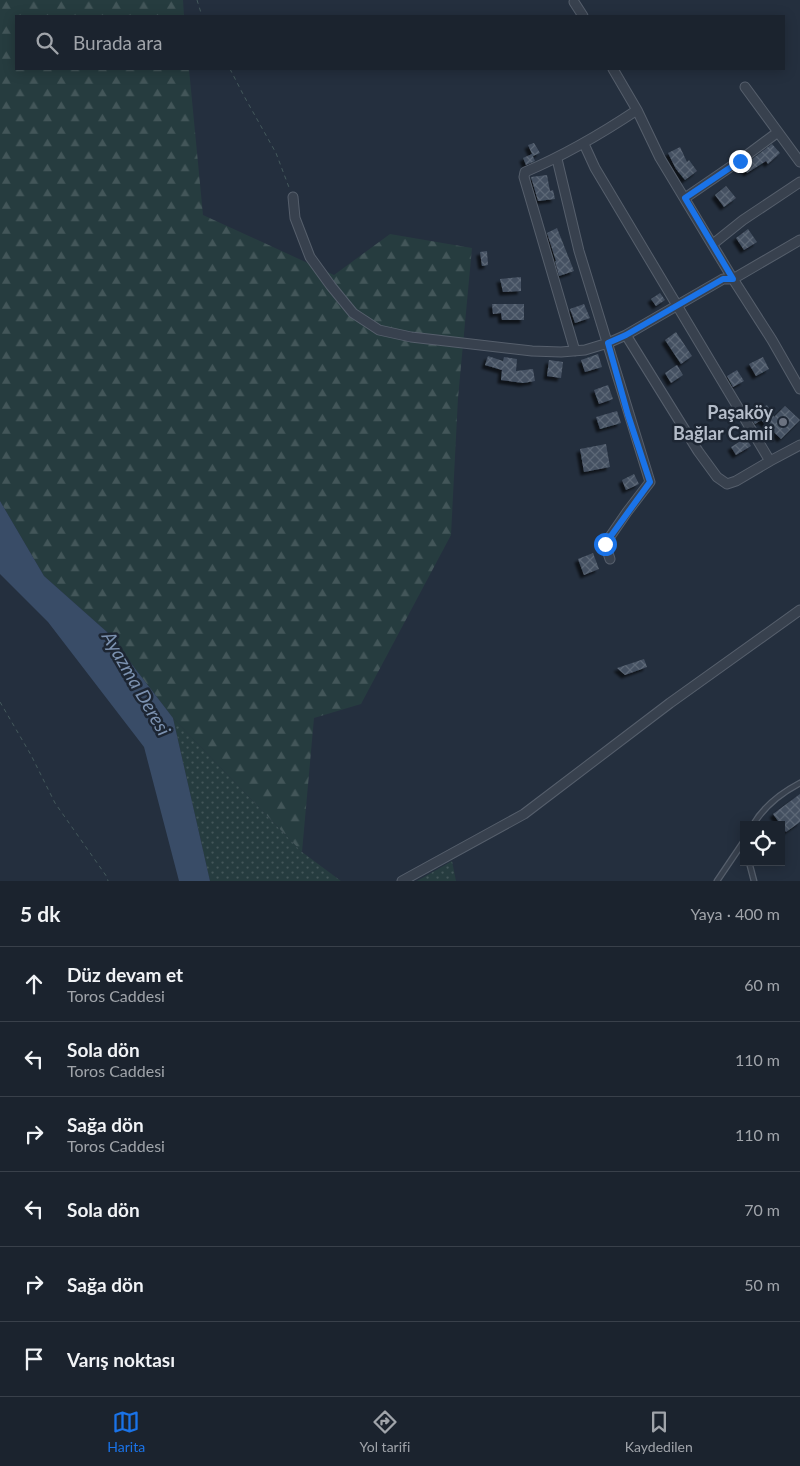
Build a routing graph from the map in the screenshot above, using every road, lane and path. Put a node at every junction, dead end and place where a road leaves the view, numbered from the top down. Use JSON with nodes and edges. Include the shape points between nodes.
{"nodes":[{"id":1,"x":197,"y":0,"type":"edge"},
{"id":2,"x":574,"y":2,"type":"dead end"},
{"id":3,"x":202,"y":15,"type":"edge"},
{"id":4,"x":582,"y":15,"type":"edge"},
{"id":5,"x":231,"y":70,"type":"edge"},
{"id":6,"x":614,"y":70,"type":"edge"},
{"id":7,"x":744,"y":86,"type":"dead end"},
{"id":8,"x":637,"y":110,"type":"junction"},
{"id":9,"x":778,"y":132,"type":"junction"},
{"id":10,"x":584,"y":144,"type":"junction"},
{"id":11,"x":556,"y":159,"type":"junction"},
{"id":12,"x":800,"y":162,"type":"edge"},
{"id":13,"x":800,"y":182,"type":"edge"},
{"id":14,"x":293,"y":197,"type":"joint"},
{"id":15,"x":685,"y":198,"type":"junction"},
{"id":16,"x":800,"y":240,"type":"edge"},
{"id":17,"x":713,"y":244,"type":"junction"},
{"id":18,"x":733,"y":279,"type":"junction"},
{"id":19,"x":678,"y":305,"type":"junction"},
{"id":20,"x":626,"y":335,"type":"junction"},
{"id":21,"x":608,"y":343,"type":"junction"},
{"id":22,"x":574,"y":351,"type":"junction"},
{"id":23,"x":800,"y":389,"type":"edge"},
{"id":24,"x":800,"y":445,"type":"edge"},
{"id":25,"x":770,"y":461,"type":"junction"},
{"id":26,"x":610,"y":559,"type":"dead end"},
{"id":27,"x":800,"y":610,"type":"edge"},
{"id":28,"x":0,"y":702,"type":"edge"},
{"id":29,"x":800,"y":783,"type":"edge"},
{"id":30,"x":756,"y":821,"type":"edge"},
{"id":31,"x":740,"y":847,"type":"edge"},
{"id":32,"x":750,"y":866,"type":"edge"},
{"id":33,"x":108,"y":881,"type":"edge"},
{"id":34,"x":402,"y":881,"type":"edge"},
{"id":35,"x":717,"y":881,"type":"edge"},
{"id":36,"x":754,"y":881,"type":"edge"}],
"edges":[{"from":1,"to":3,"type":"path"},
{"from":2,"to":4,"type":"street"},
{"from":5,"to":14,"type":"path","via":[[276,153]]},
{"from":6,"to":8,"type":"street"},
{"from":7,"to":9,"type":"street"},
{"from":8,"to":10,"type":"street"},
{"from":8,"to":15,"type":"street","via":[[660,158]]},
{"from":9,"to":12,"type":"street"},
{"from":9,"to":15,"type":"street"},
{"from":10,"to":11,"type":"street"},
{"from":10,"to":19,"type":"street","via":[[595,168]]},
{"from":11,"to":21,"type":"street","via":[[578,251]]},
{"from":11,"to":22,"type":"street","via":[[525,172],[524,177]]},
{"from":13,"to":17,"type":"street"},
{"from":14,"to":22,"type":"street","via":[[295,218],[310,257],[353,313],[380,330],[443,342],[532,351]]},
{"from":15,"to":17,"type":"street"},
{"from":16,"to":18,"type":"street"},
{"from":17,"to":18,"type":"street"},
{"from":18,"to":19,"type":"street","via":[[723,279]]},
{"from":18,"to":23,"type":"street"},
{"from":19,"to":20,"type":"street"},
{"from":19,"to":25,"type":"street"},
{"from":20,"to":21,"type":"street"},
{"from":20,"to":25,"type":"street","via":[[717,477],[727,484]]},
{"from":21,"to":22,"type":"street"},
{"from":21,"to":26,"type":"street","via":[[650,482],[605,544]]},
{"from":24,"to":25,"type":"street"},
{"from":27,"to":34,"type":"street","via":[[524,814]]},
{"from":28,"to":33,"type":"path","via":[[55,803]]},
{"from":29,"to":30,"type":"lane","via":[[777,797]]},
{"from":31,"to":35,"type":"lane"},
{"from":32,"to":36,"type":"lane"}]}
